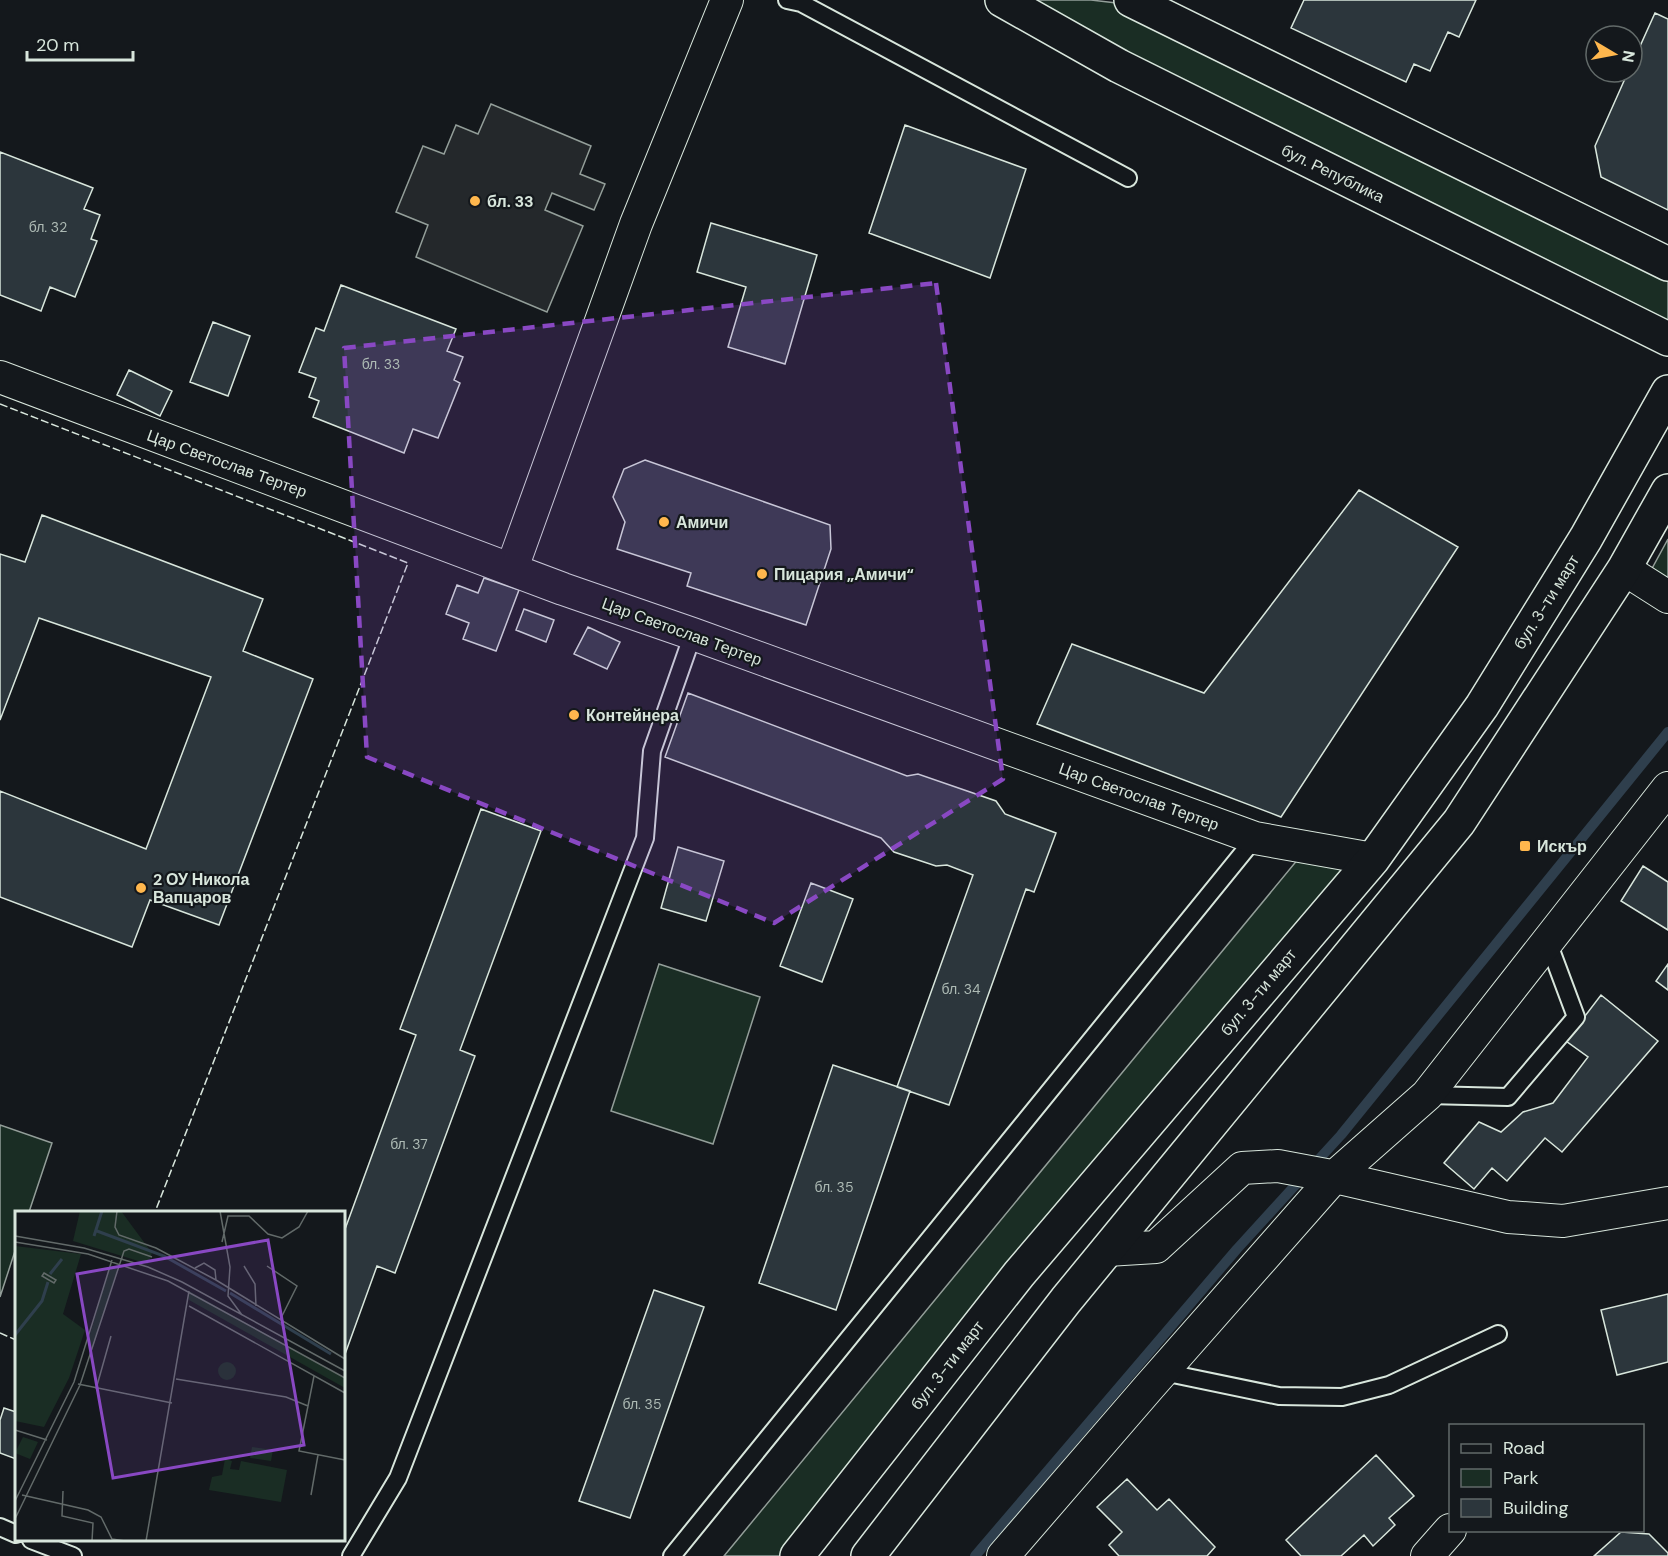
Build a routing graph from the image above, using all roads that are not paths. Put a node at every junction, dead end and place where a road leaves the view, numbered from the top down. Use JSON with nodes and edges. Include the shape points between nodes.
{"nodes":[{"id":1,"x":727,"y":0,"type":"edge"},
{"id":2,"x":787,"y":0,"type":"edge"},
{"id":3,"x":1002,"y":0,"type":"edge"},
{"id":4,"x":1131,"y":0,"type":"edge"},
{"id":5,"x":1128,"y":178,"type":"dead end"},
{"id":6,"x":1668,"y":264,"type":"edge"},
{"id":7,"x":1668,"y":339,"type":"edge"},
{"id":8,"x":0,"y":377,"type":"edge"},
{"id":9,"x":1668,"y":392,"type":"edge"},
{"id":10,"x":1668,"y":491,"type":"edge"},
{"id":11,"x":512,"y":568,"type":"junction"},
{"id":12,"x":1624,"y":569,"type":"junction"},
{"id":13,"x":1668,"y":597,"type":"edge"},
{"id":14,"x":693,"y":634,"type":"junction"},
{"id":15,"x":1668,"y":788,"type":"edge"},
{"id":16,"x":1256,"y":838,"type":"junction"},
{"id":17,"x":1373,"y":859,"type":"junction"},
{"id":18,"x":1548,"y":942,"type":"junction"},
{"id":19,"x":1427,"y":1095,"type":"junction"},
{"id":20,"x":1330,"y":1176,"type":"junction"},
{"id":21,"x":1668,"y":1203,"type":"edge"},
{"id":22,"x":1107,"y":1250,"type":"junction"},
{"id":23,"x":1498,"y":1334,"type":"dead end"},
{"id":24,"x":1162,"y":1372,"type":"junction"},
{"id":25,"x":0,"y":1527,"type":"edge"},
{"id":26,"x":1449,"y":1531,"type":"edge"},
{"id":27,"x":15,"y":1534,"type":"edge"},
{"id":28,"x":36,"y":1541,"type":"edge"},
{"id":29,"x":1017,"y":1552,"type":"edge"},
{"id":30,"x":73,"y":1556,"type":"edge"},
{"id":31,"x":351,"y":1556,"type":"edge"},
{"id":32,"x":672,"y":1556,"type":"edge"},
{"id":33,"x":797,"y":1556,"type":"edge"},
{"id":34,"x":868,"y":1556,"type":"edge"},
{"id":35,"x":1427,"y":1556,"type":"edge"}],
"edges":[{"from":1,"to":11,"type":"street","via":[[636,224]]},
{"from":2,"to":5,"type":"lane","via":[[801,3]]},
{"from":3,"to":7,"type":"street","name":"бул. Република","via":[[1119,66]]},
{"from":4,"to":6,"type":"street"},
{"from":8,"to":11,"type":"street","name":"Цар Светослав Тертер"},
{"from":9,"to":17,"type":"street","name":"бул. 3-ти март","via":[[1586,538],[1482,706]]},
{"from":10,"to":12,"type":"street"},
{"from":11,"to":14,"type":"street","name":"Цар Светослав Тертер"},
{"from":12,"to":13,"type":"street"},
{"from":12,"to":22,"type":"street","via":[[1459,822]]},
{"from":14,"to":16,"type":"street","name":"Цар Светослав Тертер"},
{"from":14,"to":31,"type":"lane","via":[[652,751],[645,838],[398,1478]]},
{"from":15,"to":18,"type":"street"},
{"from":16,"to":17,"type":"street","name":"Цар Светослав Тертер"},
{"from":16,"to":32,"type":"lane"},
{"from":17,"to":33,"type":"street","name":"бул. 3-ти март","via":[[1019,1274]]},
{"from":18,"to":19,"type":"street"},
{"from":18,"to":19,"type":"lane","via":[[1576,1017],[1508,1097]]},
{"from":19,"to":20,"type":"street"},
{"from":20,"to":21,"type":"street","via":[[1508,1217],[1563,1221]]},
{"from":20,"to":22,"type":"street","via":[[1278,1166],[1242,1168],[1156,1247]]},
{"from":20,"to":24,"type":"street"},
{"from":22,"to":34,"type":"street"},
{"from":23,"to":24,"type":"lane","via":[[1389,1385],[1342,1397],[1279,1396]]},
{"from":24,"to":29,"type":"street"},
{"from":25,"to":27,"type":"lane"},
{"from":26,"to":35,"type":"street"},
{"from":28,"to":30,"type":"lane"}]}
